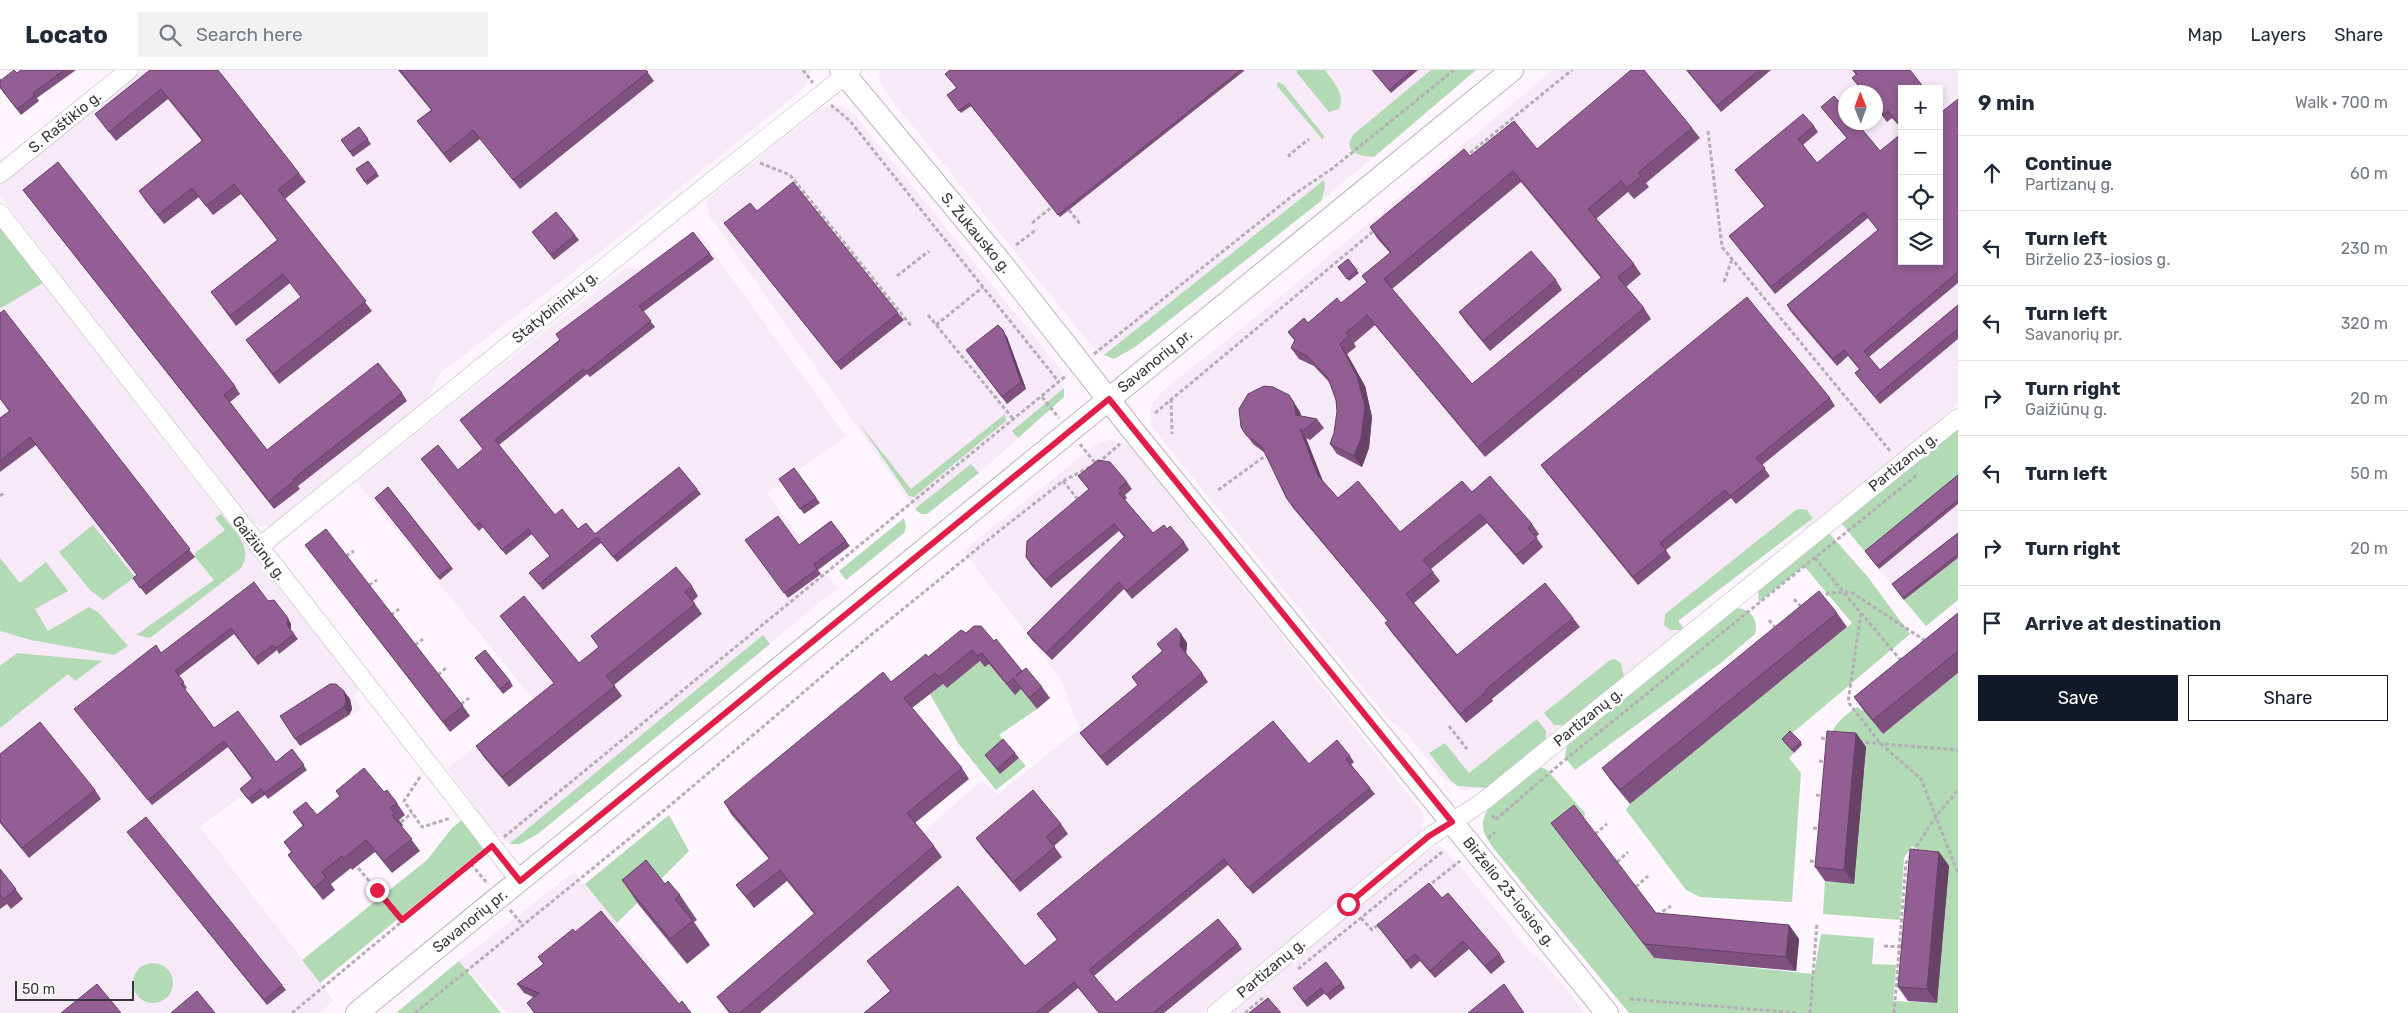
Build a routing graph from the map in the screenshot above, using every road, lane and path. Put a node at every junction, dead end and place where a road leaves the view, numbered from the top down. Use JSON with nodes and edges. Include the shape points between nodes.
{"nodes":[{"id":1,"x":129,"y":70,"type":"edge"},
{"id":2,"x":803,"y":70,"type":"edge"},
{"id":3,"x":1454,"y":70,"type":"edge"},
{"id":4,"x":1512,"y":70,"type":"edge"},
{"id":5,"x":1572,"y":70,"type":"edge"},
{"id":6,"x":846,"y":72,"type":"edge"},
{"id":7,"x":822,"y":94,"type":"junction"},
{"id":8,"x":1708,"y":131,"type":"dead end"},
{"id":9,"x":1309,"y":139,"type":"dead end"},
{"id":10,"x":743,"y":157,"type":"junction"},
{"id":11,"x":1290,"y":157,"type":"dead end"},
{"id":12,"x":1461,"y":160,"type":"edge"},
{"id":13,"x":0,"y":174,"type":"edge"},
{"id":14,"x":1052,"y":207,"type":"edge"},
{"id":15,"x":1069,"y":210,"type":"edge"},
{"id":16,"x":0,"y":213,"type":"edge"},
{"id":17,"x":1032,"y":223,"type":"dead end"},
{"id":18,"x":1081,"y":225,"type":"dead end"},
{"id":19,"x":1379,"y":226,"type":"edge"},
{"id":20,"x":1037,"y":229,"type":"dead end"},
{"id":21,"x":1016,"y":245,"type":"dead end"},
{"id":22,"x":929,"y":251,"type":"dead end"},
{"id":23,"x":1732,"y":259,"type":"junction"},
{"id":24,"x":897,"y":276,"type":"dead end"},
{"id":25,"x":1724,"y":282,"type":"dead end"},
{"id":26,"x":983,"y":287,"type":"junction"},
{"id":27,"x":928,"y":315,"type":"dead end"},
{"id":28,"x":936,"y":325,"type":"junction"},
{"id":29,"x":912,"y":327,"type":"dead end"},
{"id":30,"x":1100,"y":348,"type":"dead end"},
{"id":31,"x":1109,"y":399,"type":"junction"},
{"id":32,"x":1171,"y":399,"type":"junction"},
{"id":33,"x":1155,"y":414,"type":"dead end"},
{"id":34,"x":1958,"y":418,"type":"edge"},
{"id":35,"x":1014,"y":420,"type":"junction"},
{"id":36,"x":1134,"y":432,"type":"junction"},
{"id":37,"x":1172,"y":434,"type":"dead end"},
{"id":38,"x":1892,"y":453,"type":"dead end"},
{"id":39,"x":1268,"y":454,"type":"edge"},
{"id":40,"x":1920,"y":472,"type":"dead end"},
{"id":41,"x":1063,"y":481,"type":"junction"},
{"id":42,"x":1218,"y":490,"type":"dead end"},
{"id":43,"x":5,"y":492,"type":"dead end"},
{"id":44,"x":0,"y":496,"type":"edge"},
{"id":45,"x":1083,"y":506,"type":"edge"},
{"id":46,"x":258,"y":547,"type":"junction"},
{"id":47,"x":354,"y":551,"type":"dead end"},
{"id":48,"x":346,"y":556,"type":"edge"},
{"id":49,"x":1815,"y":558,"type":"junction"},
{"id":50,"x":376,"y":580,"type":"dead end"},
{"id":51,"x":369,"y":585,"type":"edge"},
{"id":52,"x":1843,"y":592,"type":"junction"},
{"id":53,"x":1794,"y":599,"type":"dead end"},
{"id":54,"x":1820,"y":600,"type":"edge"},
{"id":55,"x":399,"y":608,"type":"dead end"},
{"id":56,"x":1805,"y":612,"type":"edge"},
{"id":57,"x":1861,"y":613,"type":"junction"},
{"id":58,"x":392,"y":614,"type":"edge"},
{"id":59,"x":1769,"y":620,"type":"dead end"},
{"id":60,"x":1780,"y":634,"type":"edge"},
{"id":61,"x":423,"y":639,"type":"dead end"},
{"id":62,"x":1924,"y":640,"type":"edge"},
{"id":63,"x":415,"y":645,"type":"edge"},
{"id":64,"x":1906,"y":666,"type":"edge"},
{"id":65,"x":446,"y":668,"type":"dead end"},
{"id":66,"x":438,"y":675,"type":"edge"},
{"id":67,"x":469,"y":698,"type":"dead end"},
{"id":68,"x":461,"y":704,"type":"edge"},
{"id":69,"x":1449,"y":726,"type":"dead end"},
{"id":70,"x":1821,"y":738,"type":"dead end"},
{"id":71,"x":1831,"y":739,"type":"edge"},
{"id":72,"x":1850,"y":741,"type":"edge"},
{"id":73,"x":1880,"y":743,"type":"junction"},
{"id":74,"x":1467,"y":749,"type":"dead end"},
{"id":75,"x":1958,"y":750,"type":"edge"},
{"id":76,"x":1819,"y":761,"type":"dead end"},
{"id":77,"x":1835,"y":762,"type":"edge"},
{"id":78,"x":429,"y":764,"type":"junction"},
{"id":79,"x":1958,"y":790,"type":"edge"},
{"id":80,"x":1816,"y":795,"type":"dead end"},
{"id":81,"x":1832,"y":796,"type":"edge"},
{"id":82,"x":412,"y":813,"type":"junction"},
{"id":83,"x":466,"y":813,"type":"junction"},
{"id":84,"x":1937,"y":815,"type":"junction"},
{"id":85,"x":1494,"y":820,"type":"dead end"},
{"id":86,"x":401,"y":822,"type":"edge"},
{"id":87,"x":1452,"y":822,"type":"junction"},
{"id":88,"x":1607,"y":824,"type":"dead end"},
{"id":89,"x":1813,"y":828,"type":"dead end"},
{"id":90,"x":1829,"y":829,"type":"edge"},
{"id":91,"x":1595,"y":834,"type":"edge"},
{"id":92,"x":492,"y":846,"type":"junction"},
{"id":93,"x":1442,"y":852,"type":"dead end"},
{"id":94,"x":1628,"y":852,"type":"dead end"},
{"id":95,"x":352,"y":860,"type":"edge"},
{"id":96,"x":1810,"y":861,"type":"dead end"},
{"id":97,"x":1616,"y":862,"type":"edge"},
{"id":98,"x":1827,"y":863,"type":"edge"},
{"id":99,"x":1453,"y":867,"type":"dead end"},
{"id":100,"x":1958,"y":873,"type":"edge"},
{"id":101,"x":1648,"y":876,"type":"dead end"},
{"id":102,"x":1905,"y":880,"type":"junction"},
{"id":103,"x":520,"y":881,"type":"junction"},
{"id":104,"x":1912,"y":881,"type":"edge"},
{"id":105,"x":1636,"y":888,"type":"edge"},
{"id":106,"x":1424,"y":890,"type":"edge"},
{"id":107,"x":1671,"y":906,"type":"dead end"},
{"id":108,"x":1902,"y":914,"type":"junction"},
{"id":109,"x":1909,"y":914,"type":"edge"},
{"id":110,"x":1656,"y":915,"type":"edge"},
{"id":111,"x":1361,"y":918,"type":"junction"},
{"id":112,"x":1386,"y":918,"type":"edge"},
{"id":113,"x":402,"y":920,"type":"junction"},
{"id":114,"x":1817,"y":923,"type":"dead end"},
{"id":115,"x":1884,"y":946,"type":"dead end"},
{"id":116,"x":1900,"y":947,"type":"junction"},
{"id":117,"x":1906,"y":948,"type":"edge"},
{"id":118,"x":1294,"y":972,"type":"dead end"},
{"id":119,"x":1897,"y":980,"type":"junction"},
{"id":120,"x":1903,"y":981,"type":"edge"},
{"id":121,"x":1272,"y":990,"type":"dead end"},
{"id":122,"x":1630,"y":999,"type":"dead end"},
{"id":123,"x":292,"y":1013,"type":"edge"},
{"id":124,"x":357,"y":1013,"type":"edge"},
{"id":125,"x":415,"y":1013,"type":"edge"},
{"id":126,"x":1216,"y":1013,"type":"edge"},
{"id":127,"x":1245,"y":1013,"type":"edge"},
{"id":128,"x":1607,"y":1013,"type":"edge"},
{"id":129,"x":1799,"y":1013,"type":"edge"},
{"id":130,"x":1810,"y":1013,"type":"edge"},
{"id":131,"x":1894,"y":1013,"type":"edge"}],
"edges":[{"from":1,"to":13,"type":"street","name":"S. Raštikio g."},
{"from":2,"to":7,"type":"path"},
{"from":3,"to":30,"type":"path"},
{"from":4,"to":31,"type":"main road","name":"Savanorių pr."},
{"from":5,"to":12,"type":"path"},
{"from":6,"to":7,"type":"street","name":"Statybininkų g."},
{"from":6,"to":31,"type":"main road","name":"S. Žukausko g."},
{"from":7,"to":10,"type":"street","name":"Statybininkų g."},
{"from":7,"to":26,"type":"path","via":[[850,121]]},
{"from":8,"to":23,"type":"path","via":[[1722,246]]},
{"from":9,"to":11,"type":"path"},
{"from":10,"to":29,"type":"path","via":[[790,176]]},
{"from":10,"to":46,"type":"street","name":"Statybininkų g."},
{"from":14,"to":17,"type":"path"},
{"from":15,"to":18,"type":"path"},
{"from":16,"to":46,"type":"street","name":"Gaižiūnų g."},
{"from":19,"to":32,"type":"path"},
{"from":20,"to":21,"type":"path"},
{"from":22,"to":24,"type":"path"},
{"from":23,"to":25,"type":"path"},
{"from":23,"to":38,"type":"path"},
{"from":26,"to":28,"type":"path"},
{"from":26,"to":35,"type":"path","via":[[1059,382]]},
{"from":27,"to":28,"type":"path"},
{"from":28,"to":35,"type":"path"},
{"from":31,"to":36,"type":"main road","name":"Birželio 23-iosios g."},
{"from":31,"to":103,"type":"main road","name":"Savanorių pr."},
{"from":32,"to":33,"type":"path"},
{"from":32,"to":37,"type":"path"},
{"from":34,"to":87,"type":"street","name":"Partizanų g.","via":[[1484,802]]},
{"from":35,"to":92,"type":"path"},
{"from":36,"to":41,"type":"path","via":[[1096,464]]},
{"from":36,"to":87,"type":"main road","name":"Birželio 23-iosios g."},
{"from":39,"to":42,"type":"path"},
{"from":40,"to":49,"type":"path"},
{"from":41,"to":45,"type":"path"},
{"from":41,"to":125,"type":"path","via":[[871,635],[673,803]]},
{"from":43,"to":44,"type":"path"},
{"from":46,"to":78,"type":"street","name":"Gaižiūnų g."},
{"from":47,"to":48,"type":"path"},
{"from":49,"to":52,"type":"path"},
{"from":49,"to":85,"type":"path"},
{"from":50,"to":51,"type":"path"},
{"from":52,"to":54,"type":"path","via":[[1828,593]]},
{"from":52,"to":57,"type":"path"},
{"from":52,"to":62,"type":"path","via":[[1851,592]]},
{"from":53,"to":56,"type":"path"},
{"from":55,"to":58,"type":"path"},
{"from":57,"to":64,"type":"path"},
{"from":57,"to":73,"type":"path","via":[[1848,702]]},
{"from":59,"to":60,"type":"path"},
{"from":61,"to":63,"type":"path"},
{"from":65,"to":66,"type":"path"},
{"from":67,"to":68,"type":"path"},
{"from":69,"to":74,"type":"path"},
{"from":70,"to":71,"type":"path"},
{"from":72,"to":73,"type":"path"},
{"from":73,"to":75,"type":"path"},
{"from":73,"to":84,"type":"path","via":[[1921,779]]},
{"from":76,"to":77,"type":"path"},
{"from":78,"to":82,"type":"path","via":[[404,801]]},
{"from":78,"to":83,"type":"street","name":"Gaižiūnų g."},
{"from":79,"to":84,"type":"path"},
{"from":80,"to":81,"type":"path"},
{"from":82,"to":83,"type":"path","via":[[422,827]]},
{"from":82,"to":86,"type":"path"},
{"from":83,"to":92,"type":"street","name":"Gaižiūnų g."},
{"from":84,"to":100,"type":"path"},
{"from":84,"to":102,"type":"path","via":[[1906,863]]},
{"from":87,"to":126,"type":"street","name":"Partizanų g.","via":[[1429,836]]},
{"from":87,"to":128,"type":"main road","name":"Birželio 23-iosios g."},
{"from":88,"to":91,"type":"path"},
{"from":89,"to":90,"type":"path"},
{"from":92,"to":103,"type":"street","name":"Gaižiūnų g."},
{"from":92,"to":113,"type":"path"},
{"from":93,"to":111,"type":"path"},
{"from":94,"to":97,"type":"path"},
{"from":95,"to":113,"type":"path"},
{"from":96,"to":98,"type":"path"},
{"from":99,"to":106,"type":"path"},
{"from":101,"to":105,"type":"path"},
{"from":102,"to":104,"type":"path"},
{"from":102,"to":108,"type":"path"},
{"from":103,"to":124,"type":"main road","name":"Savanorių pr."},
{"from":107,"to":110,"type":"path"},
{"from":108,"to":109,"type":"path"},
{"from":108,"to":116,"type":"path"},
{"from":111,"to":112,"type":"path","via":[[1372,930]]},
{"from":111,"to":118,"type":"path"},
{"from":113,"to":123,"type":"path"},
{"from":114,"to":130,"type":"path"},
{"from":115,"to":116,"type":"path"},
{"from":116,"to":117,"type":"path"},
{"from":116,"to":119,"type":"path"},
{"from":119,"to":120,"type":"path"},
{"from":119,"to":131,"type":"path"},
{"from":121,"to":127,"type":"path"},
{"from":122,"to":129,"type":"path"}]}
